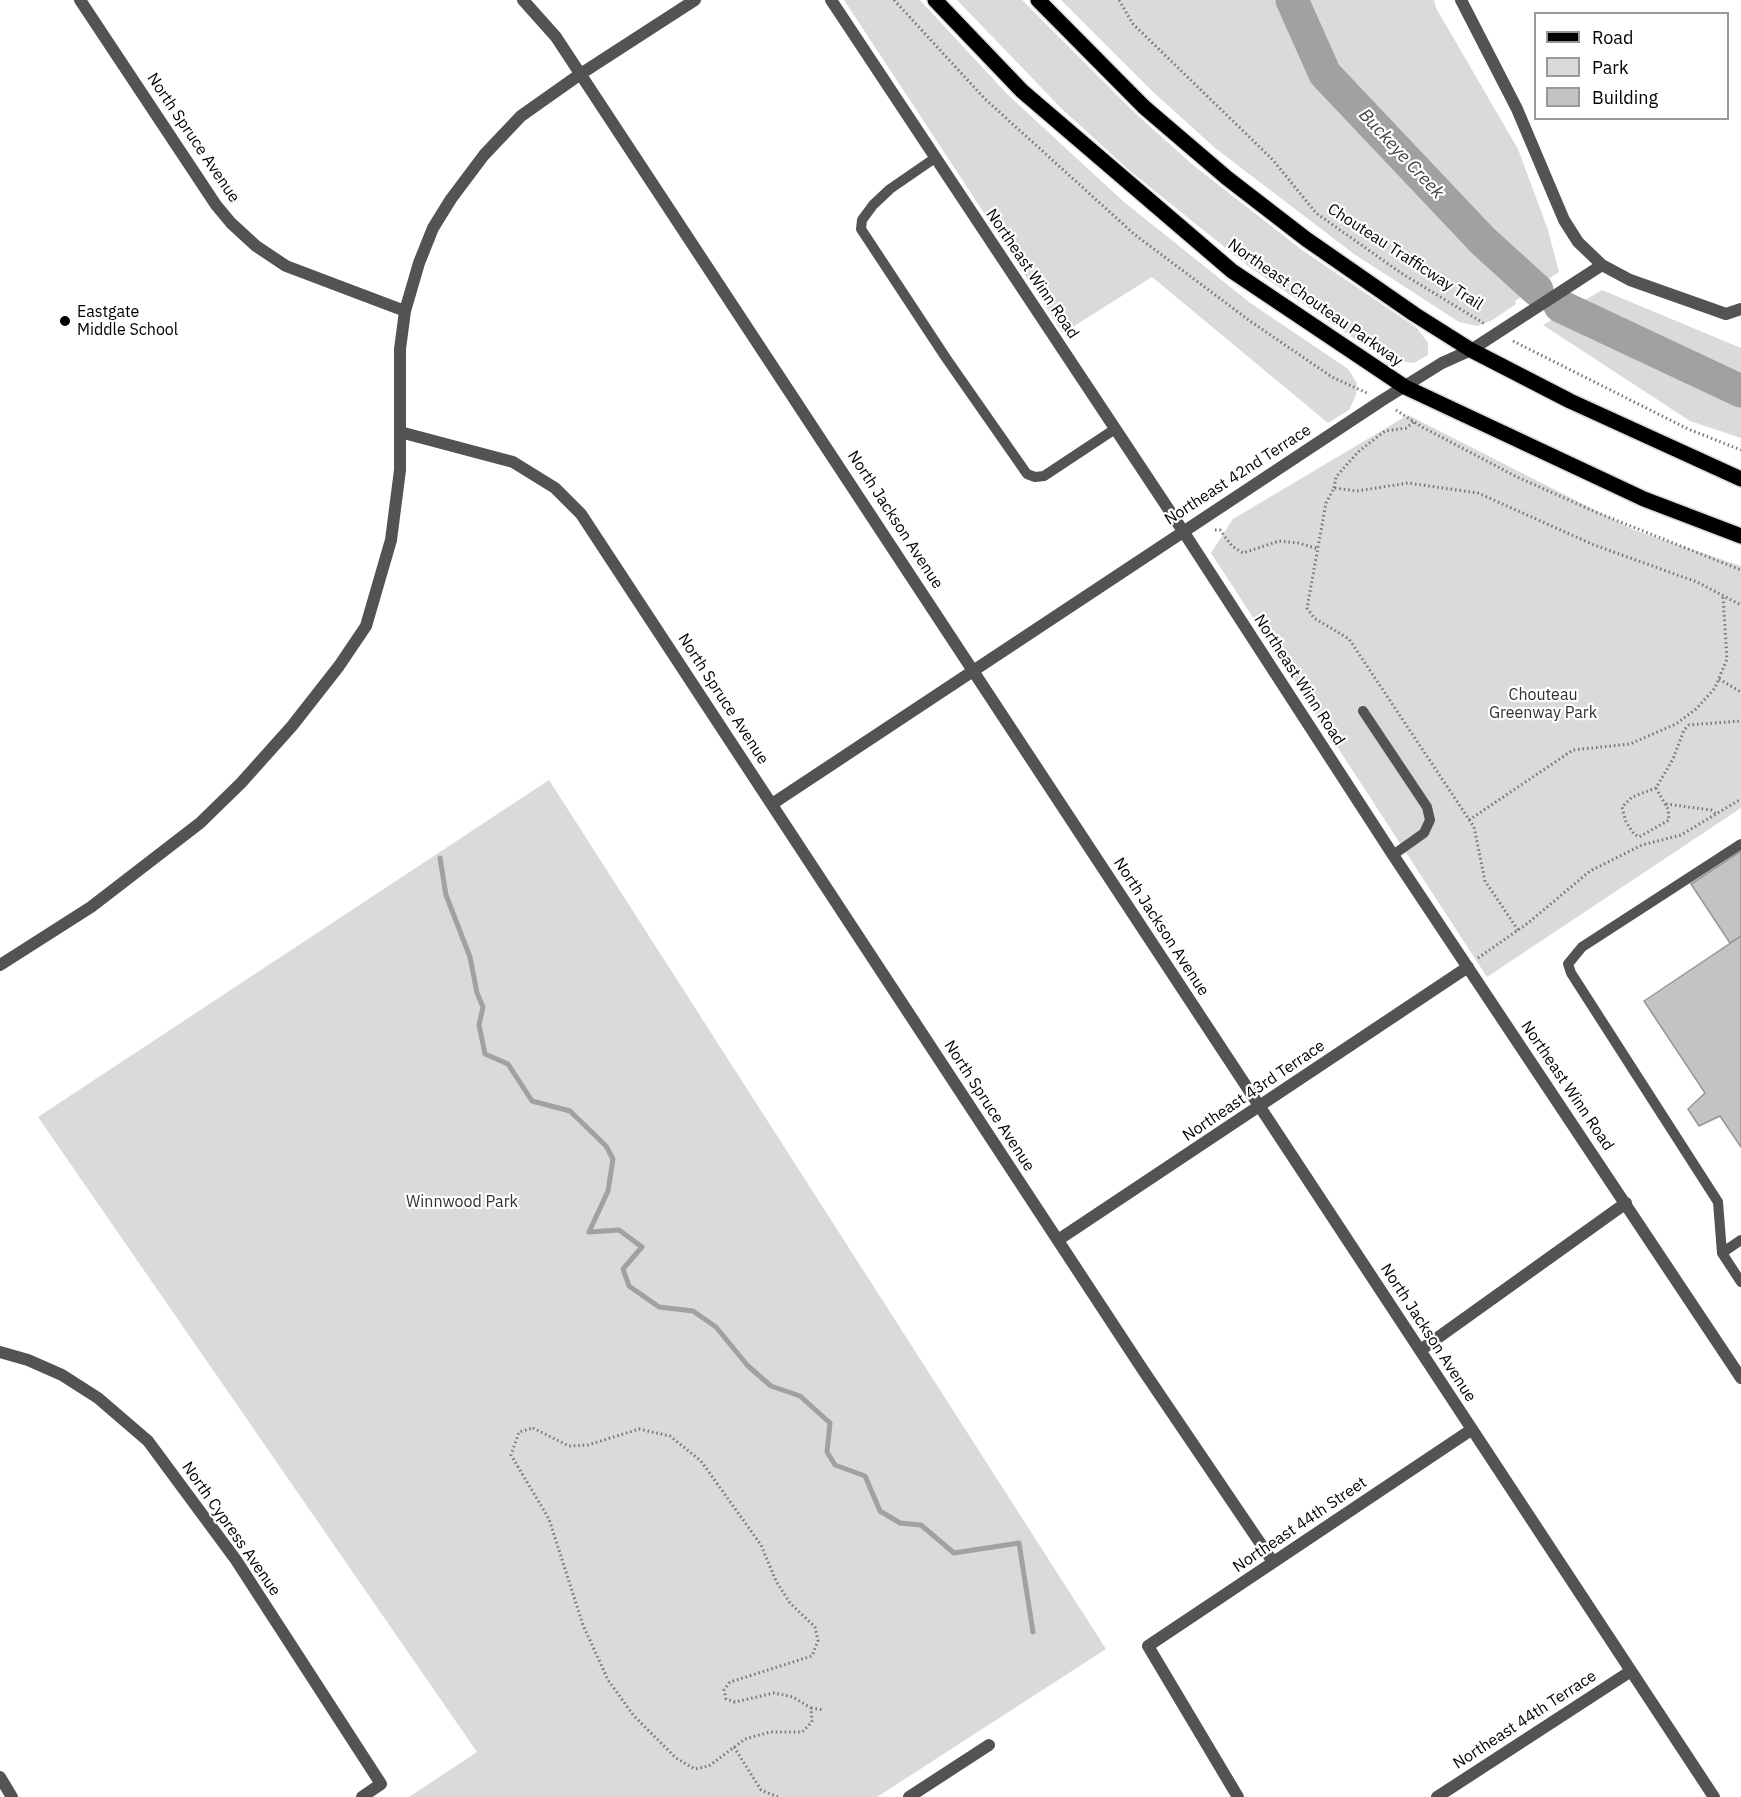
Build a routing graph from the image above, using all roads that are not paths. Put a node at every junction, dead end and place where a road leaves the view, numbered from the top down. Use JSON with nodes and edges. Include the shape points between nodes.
{"nodes":[{"id":1,"x":80,"y":0,"type":"edge"},
{"id":2,"x":523,"y":0,"type":"edge"},
{"id":3,"x":695,"y":0,"type":"edge"},
{"id":4,"x":831,"y":0,"type":"edge"},
{"id":5,"x":935,"y":0,"type":"edge"},
{"id":6,"x":1038,"y":0,"type":"edge"},
{"id":7,"x":1461,"y":0,"type":"edge"},
{"id":8,"x":579,"y":75,"type":"junction"},
{"id":9,"x":935,"y":158,"type":"junction"},
{"id":10,"x":1602,"y":265,"type":"junction"},
{"id":11,"x":1741,"y":309,"type":"edge"},
{"id":12,"x":405,"y":312,"type":"junction"},
{"id":13,"x":1471,"y":350,"type":"junction"},
{"id":14,"x":1405,"y":387,"type":"junction"},
{"id":15,"x":1115,"y":429,"type":"junction"},
{"id":16,"x":400,"y":432,"type":"junction"},
{"id":17,"x":1741,"y":479,"type":"edge"},
{"id":18,"x":1183,"y":531,"type":"junction"},
{"id":19,"x":1741,"y":536,"type":"edge"},
{"id":20,"x":973,"y":669,"type":"junction"},
{"id":21,"x":1363,"y":711,"type":"dead end"},
{"id":22,"x":772,"y":804,"type":"junction"},
{"id":23,"x":1741,"y":844,"type":"edge"},
{"id":24,"x":1393,"y":855,"type":"junction"},
{"id":25,"x":0,"y":965,"type":"edge"},
{"id":26,"x":1468,"y":968,"type":"junction"},
{"id":27,"x":1259,"y":1107,"type":"junction"},
{"id":28,"x":1626,"y":1203,"type":"junction"},
{"id":29,"x":1058,"y":1240,"type":"junction"},
{"id":30,"x":1741,"y":1240,"type":"edge"},
{"id":31,"x":1722,"y":1253,"type":"junction"},
{"id":32,"x":1741,"y":1282,"type":"edge"},
{"id":33,"x":1422,"y":1350,"type":"junction"},
{"id":34,"x":0,"y":1352,"type":"edge"},
{"id":35,"x":1741,"y":1378,"type":"edge"},
{"id":36,"x":1471,"y":1430,"type":"junction"},
{"id":37,"x":1273,"y":1562,"type":"junction"},
{"id":38,"x":1631,"y":1671,"type":"junction"},
{"id":39,"x":989,"y":1745,"type":"dead end"},
{"id":40,"x":0,"y":1777,"type":"edge"},
{"id":41,"x":12,"y":1797,"type":"edge"},
{"id":42,"x":362,"y":1797,"type":"edge"},
{"id":43,"x":909,"y":1797,"type":"edge"},
{"id":44,"x":1238,"y":1797,"type":"edge"},
{"id":45,"x":1437,"y":1797,"type":"edge"},
{"id":46,"x":1714,"y":1797,"type":"edge"}],
"edges":[{"from":1,"to":12,"type":"street","name":"North Spruce Avenue","via":[[231,223],[286,266]]},
{"from":2,"to":8,"type":"street","name":"North Jackson Avenue","via":[[556,37]]},
{"from":3,"to":8,"type":"street"},
{"from":4,"to":9,"type":"street","name":"Northeast Winn Road"},
{"from":5,"to":14,"type":"main road","name":"Northeast Chouteau Parkway","via":[[1022,91],[1232,271]]},
{"from":6,"to":13,"type":"main road","via":[[1144,107],[1227,178],[1306,239]]},
{"from":7,"to":10,"type":"street","via":[[1534,146],[1564,220],[1578,242]]},
{"from":8,"to":12,"type":"street","via":[[521,116],[484,155],[451,199],[433,228]]},
{"from":8,"to":20,"type":"street","name":"North Jackson Avenue"},
{"from":9,"to":15,"type":"street","name":"Northeast Winn Road"},
{"from":9,"to":15,"type":"lane","via":[[873,205],[862,220],[861,229],[946,358],[1027,474],[1044,476]]},
{"from":10,"to":11,"type":"street","via":[[1630,280],[1726,314]]},
{"from":10,"to":13,"type":"street","name":"Northeast 42nd Terrace"},
{"from":12,"to":16,"type":"street","via":[[398,387]]},
{"from":13,"to":14,"type":"street","name":"Northeast 42nd Terrace"},
{"from":13,"to":17,"type":"main road","via":[[1570,401]]},
{"from":14,"to":18,"type":"street","name":"Northeast 42nd Terrace"},
{"from":14,"to":19,"type":"main road","name":"Northeast Chouteau Parkway","via":[[1644,499]]},
{"from":15,"to":18,"type":"street","name":"Northeast Winn Road"},
{"from":16,"to":22,"type":"street","name":"North Spruce Avenue","via":[[513,462],[542,478],[572,505]]},
{"from":16,"to":25,"type":"street","via":[[397,505],[378,592],[366,626],[339,666],[292,726],[200,823],[91,907]]},
{"from":18,"to":20,"type":"street","name":"Northeast 42nd Terrace"},
{"from":18,"to":24,"type":"street","name":"Northeast Winn Road"},
{"from":20,"to":22,"type":"street","name":"Northeast 42nd Terrace"},
{"from":20,"to":27,"type":"street","name":"North Jackson Avenue"},
{"from":21,"to":24,"type":"lane","via":[[1427,807],[1430,820],[1424,833]]},
{"from":22,"to":29,"type":"street","name":"North Spruce Avenue"},
{"from":23,"to":31,"type":"lane","via":[[1582,947],[1568,964],[1570,973],[1718,1202]]},
{"from":24,"to":26,"type":"street","name":"Northeast Winn Road"},
{"from":26,"to":27,"type":"street","name":"Northeast 43rd Terrace"},
{"from":26,"to":28,"type":"street","name":"Northeast Winn Road"},
{"from":27,"to":29,"type":"street","name":"Northeast 43rd Terrace"},
{"from":27,"to":33,"type":"street","name":"North Jackson Avenue"},
{"from":28,"to":33,"type":"street"},
{"from":28,"to":35,"type":"street","name":"Northeast Winn Road"},
{"from":29,"to":37,"type":"street","name":"North Spruce Avenue"},
{"from":30,"to":31,"type":"lane"},
{"from":31,"to":32,"type":"lane"},
{"from":33,"to":36,"type":"street","name":"North Jackson Avenue"},
{"from":34,"to":42,"type":"street","name":"North Cypress Avenue","via":[[62,1375],[98,1398],[148,1441],[236,1560],[381,1784]]},
{"from":36,"to":37,"type":"street","name":"Northeast 44th Street"},
{"from":36,"to":38,"type":"street","name":"North Jackson Avenue"},
{"from":37,"to":44,"type":"street","name":"Northeast 44th Street","via":[[1148,1646]]},
{"from":38,"to":45,"type":"street","name":"Northeast 44th Terrace"},
{"from":38,"to":46,"type":"street","name":"North Jackson Avenue"},
{"from":39,"to":43,"type":"street"},
{"from":40,"to":41,"type":"street"}]}
